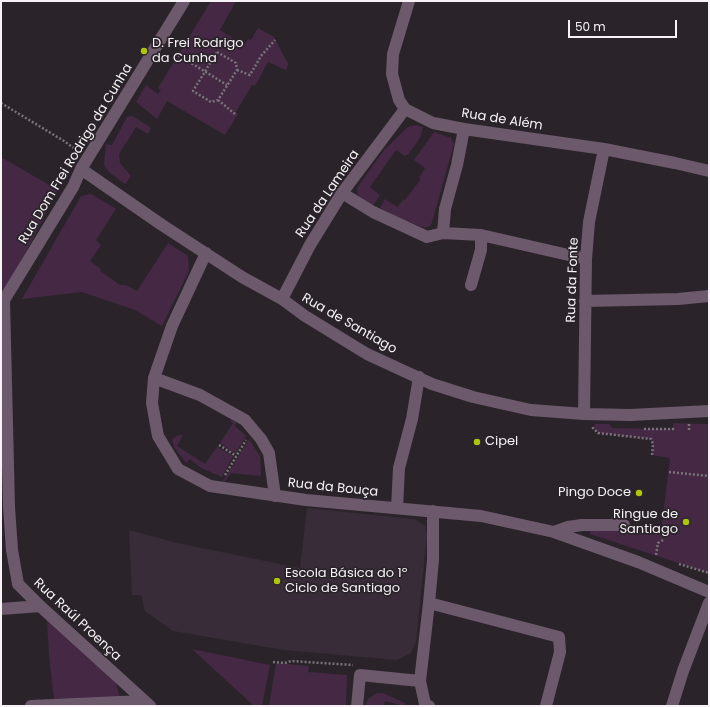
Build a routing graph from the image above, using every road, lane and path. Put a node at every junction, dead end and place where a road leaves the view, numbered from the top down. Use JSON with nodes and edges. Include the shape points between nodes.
{"nodes":[{"id":1,"x":184,"y":1,"type":"edge"},
{"id":2,"x":409,"y":1,"type":"edge"},
{"id":3,"x":275,"y":40,"type":"dead end"},
{"id":4,"x":178,"y":55,"type":"dead end"},
{"id":5,"x":237,"y":70,"type":"junction"},
{"id":6,"x":204,"y":71,"type":"junction"},
{"id":7,"x":227,"y":85,"type":"junction"},
{"id":8,"x":218,"y":100,"type":"junction"},
{"id":9,"x":1,"y":103,"type":"edge"},
{"id":10,"x":405,"y":109,"type":"junction"},
{"id":11,"x":235,"y":114,"type":"dead end"},
{"id":12,"x":464,"y":129,"type":"junction"},
{"id":13,"x":604,"y":149,"type":"junction"},
{"id":14,"x":88,"y":158,"type":"junction"},
{"id":15,"x":81,"y":169,"type":"junction"},
{"id":16,"x":709,"y":171,"type":"edge"},
{"id":17,"x":342,"y":193,"type":"junction"},
{"id":18,"x":443,"y":233,"type":"junction"},
{"id":19,"x":480,"y":235,"type":"junction"},
{"id":20,"x":206,"y":253,"type":"junction"},
{"id":21,"x":586,"y":259,"type":"junction"},
{"id":22,"x":471,"y":285,"type":"dead end"},
{"id":23,"x":709,"y":296,"type":"edge"},
{"id":24,"x":282,"y":299,"type":"junction"},
{"id":25,"x":3,"y":300,"type":"edge"},
{"id":26,"x":585,"y":301,"type":"junction"},
{"id":27,"x":419,"y":377,"type":"junction"},
{"id":28,"x":154,"y":378,"type":"junction"},
{"id":29,"x":709,"y":411,"type":"edge"},
{"id":30,"x":584,"y":414,"type":"junction"},
{"id":31,"x":673,"y":423,"type":"dead end"},
{"id":32,"x":595,"y":424,"type":"dead end"},
{"id":33,"x":642,"y":429,"type":"dead end"},
{"id":34,"x":253,"y":430,"type":"junction"},
{"id":35,"x":218,"y":445,"type":"dead end"},
{"id":36,"x":652,"y":455,"type":"dead end"},
{"id":37,"x":236,"y":456,"type":"junction"},
{"id":38,"x":669,"y":472,"type":"dead end"},
{"id":39,"x":709,"y":476,"type":"edge"},
{"id":40,"x":218,"y":487,"type":"junction"},
{"id":41,"x":275,"y":496,"type":"junction"},
{"id":42,"x":5,"y":508,"type":"edge"},
{"id":43,"x":397,"y":508,"type":"junction"},
{"id":44,"x":433,"y":511,"type":"junction"},
{"id":45,"x":624,"y":525,"type":"dead end"},
{"id":46,"x":554,"y":532,"type":"junction"},
{"id":47,"x":663,"y":540,"type":"dead end"},
{"id":48,"x":656,"y":556,"type":"dead end"},
{"id":49,"x":709,"y":592,"type":"edge"},
{"id":50,"x":429,"y":603,"type":"junction"},
{"id":51,"x":709,"y":603,"type":"edge"},
{"id":52,"x":40,"y":606,"type":"junction"},
{"id":53,"x":1,"y":610,"type":"edge"},
{"id":54,"x":273,"y":662,"type":"dead end"},
{"id":55,"x":360,"y":675,"type":"junction"},
{"id":56,"x":420,"y":681,"type":"junction"},
{"id":57,"x":146,"y":703,"type":"edge"},
{"id":58,"x":31,"y":706,"type":"edge"},
{"id":59,"x":357,"y":706,"type":"edge"},
{"id":60,"x":429,"y":706,"type":"edge"},
{"id":61,"x":546,"y":706,"type":"edge"},
{"id":62,"x":672,"y":706,"type":"edge"}],
"edges":[{"from":1,"to":14,"type":"street","name":"Rua Dom Frei Rodrigo da Cunha"},
{"from":2,"to":10,"type":"street","via":[[393,54],[392,74],[399,100]]},
{"from":3,"to":5,"type":"path","via":[[261,56],[250,75]]},
{"from":4,"to":6,"type":"path"},
{"from":5,"to":6,"type":"path","via":[[236,63],[217,52]]},
{"from":5,"to":7,"type":"path"},
{"from":6,"to":7,"type":"path"},
{"from":6,"to":8,"type":"path","via":[[193,91],[211,102]]},
{"from":7,"to":8,"type":"path"},
{"from":8,"to":11,"type":"path"},
{"from":9,"to":14,"type":"path"},
{"from":10,"to":12,"type":"street","name":"Rua de Além","via":[[433,123]]},
{"from":10,"to":17,"type":"street","name":"Rua da Lameira"},
{"from":12,"to":13,"type":"street","name":"Rua de Além"},
{"from":12,"to":18,"type":"street","via":[[445,209]]},
{"from":13,"to":16,"type":"street","name":"Rua de Além"},
{"from":13,"to":21,"type":"street","name":"Rua da Fonte","via":[[590,222]]},
{"from":14,"to":15,"type":"street","name":"Rua Dom Frei Rodrigo da Cunha"},
{"from":15,"to":20,"type":"street","name":"Rua de Santiago"},
{"from":15,"to":25,"type":"street","name":"Rua Dom Frei Rodrigo da Cunha","via":[[74,187]]},
{"from":17,"to":18,"type":"street","via":[[372,212],[427,237]]},
{"from":17,"to":24,"type":"street","name":"Rua da Lameira","via":[[310,245]]},
{"from":18,"to":19,"type":"street"},
{"from":19,"to":21,"type":"street"},
{"from":19,"to":22,"type":"street","via":[[481,250]]},
{"from":20,"to":24,"type":"street","name":"Rua de Santiago"},
{"from":20,"to":28,"type":"street","name":"Rua da Bouça","via":[[172,326]]},
{"from":21,"to":26,"type":"street","name":"Rua da Fonte"},
{"from":23,"to":26,"type":"street"},
{"from":24,"to":27,"type":"street","name":"Rua de Santiago","via":[[368,354]]},
{"from":25,"to":42,"type":"street","name":"Rua Raúl Proença"},
{"from":26,"to":30,"type":"street","name":"Rua da Fonte"},
{"from":27,"to":30,"type":"street","name":"Rua de Santiago","via":[[432,384],[473,397],[532,410]]},
{"from":27,"to":43,"type":"street","via":[[412,419],[399,468]]},
{"from":28,"to":34,"type":"street","via":[[200,395],[245,420]]},
{"from":28,"to":40,"type":"street","name":"Rua da Bouça","via":[[152,403],[158,436],[178,469],[210,486]]},
{"from":29,"to":30,"type":"street","name":"Rua de Santiago","via":[[630,415]]},
{"from":31,"to":33,"type":"path","via":[[673,429]]},
{"from":32,"to":36,"type":"path","via":[[593,428],[598,433],[651,439]]},
{"from":34,"to":37,"type":"path"},
{"from":34,"to":41,"type":"street","via":[[269,453]]},
{"from":35,"to":37,"type":"path"},
{"from":37,"to":40,"type":"path"},
{"from":38,"to":39,"type":"path"},
{"from":40,"to":41,"type":"street","name":"Rua da Bouça"},
{"from":41,"to":43,"type":"street","name":"Rua da Bouça"},
{"from":42,"to":52,"type":"street","name":"Rua Raúl Proença","via":[[18,584]]},
{"from":43,"to":44,"type":"street","name":"Rua da Bouça"},
{"from":44,"to":46,"type":"street","name":"Rua da Bouça","via":[[481,516]]},
{"from":44,"to":50,"type":"street"},
{"from":45,"to":46,"type":"street","via":[[582,525]]},
{"from":46,"to":49,"type":"street","name":"Rua da Bouça","via":[[638,562]]},
{"from":47,"to":48,"type":"path","via":[[658,543]]},
{"from":50,"to":56,"type":"street"},
{"from":50,"to":61,"type":"street","via":[[559,638],[560,652]]},
{"from":51,"to":62,"type":"street"},
{"from":52,"to":53,"type":"street"},
{"from":52,"to":57,"type":"street","name":"Rua Raúl Proença"},
{"from":54,"to":55,"type":"path","via":[[353,664]]},
{"from":55,"to":56,"type":"street"},
{"from":55,"to":59,"type":"street"},
{"from":56,"to":60,"type":"street","via":[[425,704]]},
{"from":57,"to":58,"type":"street"}]}
